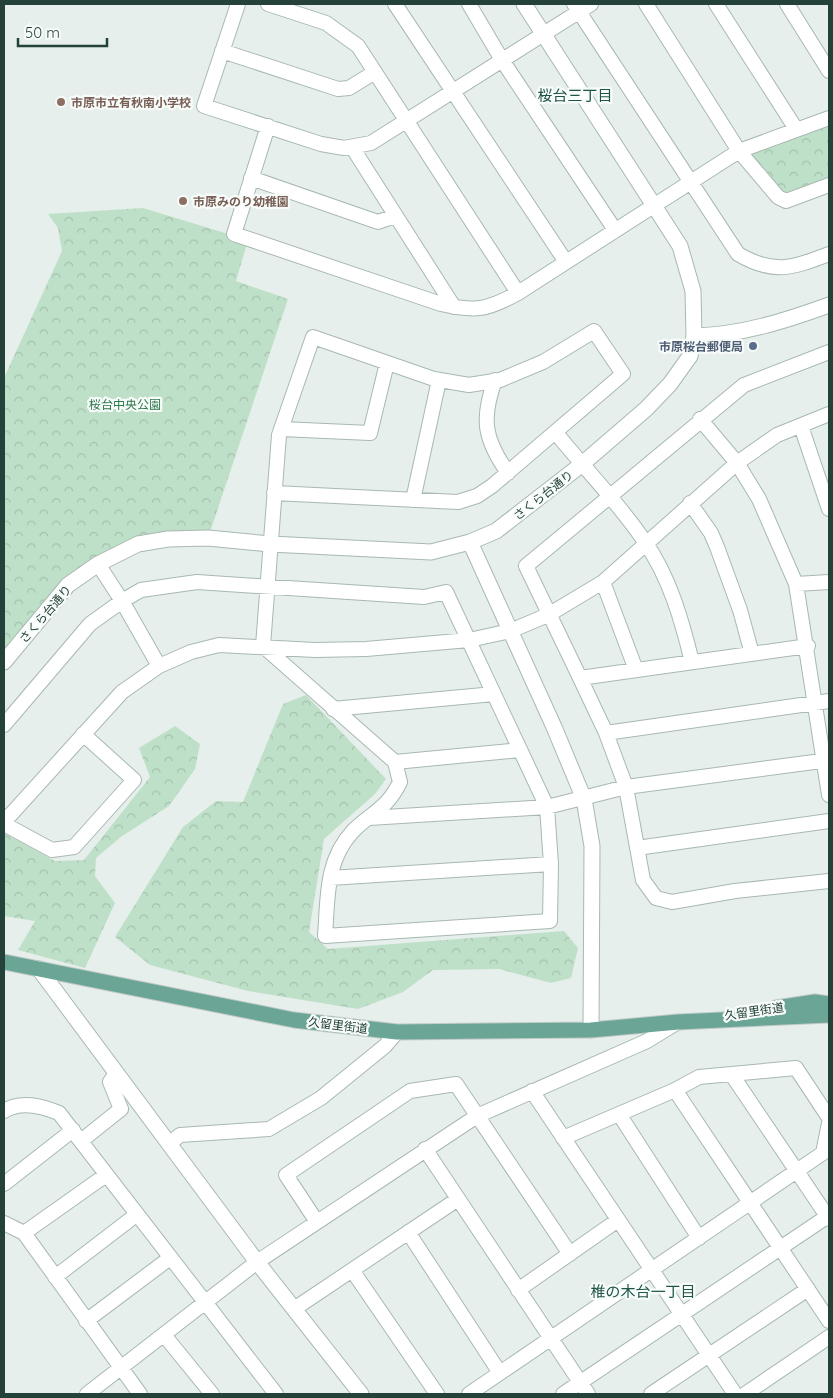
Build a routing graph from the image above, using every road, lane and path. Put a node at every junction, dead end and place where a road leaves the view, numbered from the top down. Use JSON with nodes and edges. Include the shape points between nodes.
{"nodes":[{"id":1,"x":238,"y":4,"type":"edge"},
{"id":2,"x":268,"y":4,"type":"edge"},
{"id":3,"x":395,"y":4,"type":"edge"},
{"id":4,"x":469,"y":4,"type":"edge"},
{"id":5,"x":524,"y":4,"type":"edge"},
{"id":6,"x":591,"y":4,"type":"edge"},
{"id":7,"x":646,"y":4,"type":"edge"},
{"id":8,"x":716,"y":4,"type":"edge"},
{"id":9,"x":787,"y":4,"type":"edge"},
{"id":10,"x":576,"y":8,"type":"edge"},
{"id":11,"x":544,"y":34,"type":"junction"},
{"id":12,"x":222,"y":51,"type":"junction"},
{"id":13,"x":502,"y":60,"type":"junction"},
{"id":14,"x":829,"y":70,"type":"edge"},
{"id":15,"x":375,"y":72,"type":"junction"},
{"id":16,"x":454,"y":90,"type":"junction"},
{"id":17,"x":829,"y":118,"type":"edge"},
{"id":18,"x":407,"y":120,"type":"junction"},
{"id":19,"x":268,"y":126,"type":"junction"},
{"id":20,"x":796,"y":129,"type":"junction"},
{"id":21,"x":352,"y":147,"type":"junction"},
{"id":22,"x":739,"y":151,"type":"junction"},
{"id":23,"x":251,"y":178,"type":"junction"},
{"id":24,"x":691,"y":182,"type":"junction"},
{"id":25,"x":829,"y":185,"type":"edge"},
{"id":26,"x":654,"y":206,"type":"junction"},
{"id":27,"x":395,"y":216,"type":"junction"},
{"id":28,"x":615,"y":230,"type":"junction"},
{"id":29,"x":829,"y":254,"type":"edge"},
{"id":30,"x":566,"y":262,"type":"junction"},
{"id":31,"x":518,"y":293,"type":"junction"},
{"id":32,"x":829,"y":305,"type":"edge"},
{"id":33,"x":454,"y":307,"type":"junction"},
{"id":34,"x":694,"y":336,"type":"junction"},
{"id":35,"x":829,"y":352,"type":"edge"},
{"id":36,"x":387,"y":363,"type":"junction"},
{"id":37,"x":439,"y":380,"type":"junction"},
{"id":38,"x":495,"y":380,"type":"junction"},
{"id":39,"x":829,"y":414,"type":"edge"},
{"id":40,"x":700,"y":419,"type":"junction"},
{"id":41,"x":800,"y":426,"type":"junction"},
{"id":42,"x":281,"y":429,"type":"junction"},
{"id":43,"x":556,"y":433,"type":"junction"},
{"id":44,"x":737,"y":463,"type":"junction"},
{"id":45,"x":582,"y":465,"type":"junction"},
{"id":46,"x":508,"y":473,"type":"junction"},
{"id":47,"x":274,"y":493,"type":"junction"},
{"id":48,"x":610,"y":496,"type":"junction"},
{"id":49,"x":413,"y":500,"type":"junction"},
{"id":50,"x":690,"y":503,"type":"junction"},
{"id":51,"x":829,"y":509,"type":"edge"},
{"id":52,"x":470,"y":542,"type":"junction"},
{"id":53,"x":646,"y":543,"type":"junction"},
{"id":54,"x":270,"y":544,"type":"junction"},
{"id":55,"x":98,"y":564,"type":"junction"},
{"id":56,"x":603,"y":582,"type":"junction"},
{"id":57,"x":829,"y":582,"type":"edge"},
{"id":58,"x":796,"y":584,"type":"junction"},
{"id":59,"x":266,"y":586,"type":"junction"},
{"id":60,"x":122,"y":601,"type":"junction"},
{"id":61,"x":548,"y":615,"type":"junction"},
{"id":62,"x":510,"y":631,"type":"junction"},
{"id":63,"x":469,"y":640,"type":"junction"},
{"id":64,"x":263,"y":646,"type":"junction"},
{"id":65,"x":808,"y":646,"type":"junction"},
{"id":66,"x":752,"y":654,"type":"junction"},
{"id":67,"x":4,"y":662,"type":"edge"},
{"id":68,"x":692,"y":662,"type":"junction"},
{"id":69,"x":159,"y":666,"type":"junction"},
{"id":70,"x":636,"y":670,"type":"junction"},
{"id":71,"x":580,"y":678,"type":"junction"},
{"id":72,"x":494,"y":694,"type":"junction"},
{"id":73,"x":823,"y":702,"type":"edge"},
{"id":74,"x":334,"y":709,"type":"junction"},
{"id":75,"x":4,"y":725,"type":"edge"},
{"id":76,"x":83,"y":734,"type":"junction"},
{"id":77,"x":606,"y":734,"type":"junction"},
{"id":78,"x":520,"y":750,"type":"junction"},
{"id":79,"x":827,"y":761,"type":"edge"},
{"id":80,"x":395,"y":762,"type":"junction"},
{"id":81,"x":626,"y":787,"type":"junction"},
{"id":82,"x":829,"y":795,"type":"edge"},
{"id":83,"x":584,"y":799,"type":"junction"},
{"id":84,"x":547,"y":807,"type":"junction"},
{"id":85,"x":369,"y":818,"type":"junction"},
{"id":86,"x":829,"y":821,"type":"edge"},
{"id":87,"x":4,"y":823,"type":"edge"},
{"id":88,"x":637,"y":848,"type":"junction"},
{"id":89,"x":551,"y":864,"type":"junction"},
{"id":90,"x":330,"y":878,"type":"junction"},
{"id":91,"x":829,"y":881,"type":"edge"},
{"id":92,"x":4,"y":962,"type":"edge"},
{"id":93,"x":39,"y":969,"type":"junction"},
{"id":94,"x":829,"y":1004,"type":"edge"},
{"id":95,"x":829,"y":1015,"type":"edge"},
{"id":96,"x":678,"y":1022,"type":"junction"},
{"id":97,"x":591,"y":1030,"type":"junction"},
{"id":98,"x":397,"y":1032,"type":"junction"},
{"id":99,"x":116,"y":1073,"type":"junction"},
{"id":100,"x":732,"y":1074,"type":"junction"},
{"id":101,"x":674,"y":1090,"type":"junction"},
{"id":102,"x":532,"y":1091,"type":"junction"},
{"id":103,"x":4,"y":1111,"type":"edge"},
{"id":104,"x":619,"y":1114,"type":"junction"},
{"id":105,"x":477,"y":1116,"type":"junction"},
{"id":106,"x":829,"y":1118,"type":"edge"},
{"id":107,"x":829,"y":1123,"type":"edge"},
{"id":108,"x":77,"y":1136,"type":"junction"},
{"id":109,"x":563,"y":1138,"type":"junction"},
{"id":110,"x":169,"y":1144,"type":"junction"},
{"id":111,"x":425,"y":1149,"type":"junction"},
{"id":112,"x":799,"y":1171,"type":"junction"},
{"id":113,"x":106,"y":1175,"type":"junction"},
{"id":114,"x":4,"y":1184,"type":"edge"},
{"id":115,"x":458,"y":1199,"type":"junction"},
{"id":116,"x":749,"y":1204,"type":"junction"},
{"id":117,"x":136,"y":1215,"type":"junction"},
{"id":118,"x":828,"y":1217,"type":"edge"},
{"id":119,"x":618,"y":1220,"type":"junction"},
{"id":120,"x":317,"y":1222,"type":"junction"},
{"id":121,"x":4,"y":1223,"type":"edge"},
{"id":122,"x":408,"y":1232,"type":"junction"},
{"id":123,"x":24,"y":1233,"type":"junction"},
{"id":124,"x":699,"y":1238,"type":"junction"},
{"id":125,"x":781,"y":1248,"type":"junction"},
{"id":126,"x":570,"y":1254,"type":"junction"},
{"id":127,"x":170,"y":1258,"type":"junction"},
{"id":128,"x":257,"y":1262,"type":"junction"},
{"id":129,"x":352,"y":1270,"type":"junction"},
{"id":130,"x":652,"y":1270,"type":"junction"},
{"id":131,"x":55,"y":1277,"type":"junction"},
{"id":132,"x":808,"y":1289,"type":"junction"},
{"id":133,"x":518,"y":1290,"type":"junction"},
{"id":134,"x":205,"y":1304,"type":"junction"},
{"id":135,"x":294,"y":1309,"type":"junction"},
{"id":136,"x":681,"y":1315,"type":"junction"},
{"id":137,"x":829,"y":1321,"type":"edge"},
{"id":138,"x":86,"y":1322,"type":"junction"},
{"id":139,"x":164,"y":1335,"type":"junction"},
{"id":140,"x":829,"y":1337,"type":"edge"},
{"id":141,"x":551,"y":1339,"type":"junction"},
{"id":142,"x":709,"y":1355,"type":"junction"},
{"id":143,"x":120,"y":1369,"type":"junction"},
{"id":144,"x":500,"y":1373,"type":"junction"},
{"id":145,"x":584,"y":1389,"type":"edge"},
{"id":146,"x":87,"y":1394,"type":"edge"},
{"id":147,"x":140,"y":1394,"type":"edge"},
{"id":148,"x":212,"y":1394,"type":"edge"},
{"id":149,"x":276,"y":1394,"type":"edge"},
{"id":150,"x":359,"y":1394,"type":"edge"},
{"id":151,"x":437,"y":1394,"type":"edge"},
{"id":152,"x":469,"y":1394,"type":"edge"},
{"id":153,"x":563,"y":1394,"type":"edge"},
{"id":154,"x":651,"y":1394,"type":"edge"},
{"id":155,"x":735,"y":1394,"type":"edge"},
{"id":156,"x":745,"y":1394,"type":"edge"}],
"edges":[{"from":1,"to":12,"type":"street"},
{"from":2,"to":15,"type":"street","via":[[326,23],[358,46]]},
{"from":3,"to":16,"type":"street"},
{"from":4,"to":13,"type":"street"},
{"from":5,"to":11,"type":"street","name":"さくら台通り"},
{"from":6,"to":10,"type":"street"},
{"from":7,"to":22,"type":"street"},
{"from":8,"to":20,"type":"street"},
{"from":9,"to":14,"type":"street"},
{"from":10,"to":11,"type":"street"},
{"from":10,"to":24,"type":"street"},
{"from":11,"to":13,"type":"street"},
{"from":11,"to":26,"type":"street","name":"さくら台通り"},
{"from":12,"to":15,"type":"street","via":[[338,89],[350,88]]},
{"from":12,"to":19,"type":"street","via":[[204,106]]},
{"from":13,"to":16,"type":"street"},
{"from":13,"to":28,"type":"street"},
{"from":15,"to":18,"type":"street"},
{"from":16,"to":18,"type":"street"},
{"from":16,"to":30,"type":"street"},
{"from":17,"to":20,"type":"street"},
{"from":18,"to":21,"type":"street","via":[[371,143]]},
{"from":18,"to":31,"type":"street"},
{"from":19,"to":21,"type":"street","via":[[321,144]]},
{"from":19,"to":23,"type":"street"},
{"from":20,"to":22,"type":"street"},
{"from":21,"to":27,"type":"street"},
{"from":22,"to":24,"type":"street"},
{"from":22,"to":25,"type":"street","via":[[770,188],[786,201]]},
{"from":23,"to":27,"type":"street","via":[[378,222]]},
{"from":23,"to":33,"type":"street","via":[[234,234]]},
{"from":24,"to":26,"type":"street"},
{"from":24,"to":29,"type":"street","via":[[738,254],[756,264],[793,268]]},
{"from":26,"to":28,"type":"street"},
{"from":26,"to":34,"type":"street","name":"さくら台通り","via":[[680,246],[694,291]]},
{"from":27,"to":33,"type":"street"},
{"from":28,"to":30,"type":"street"},
{"from":30,"to":31,"type":"street"},
{"from":31,"to":33,"type":"street","via":[[493,306],[467,310]]},
{"from":32,"to":34,"type":"street","via":[[750,330]]},
{"from":34,"to":45,"type":"street","name":"さくら台通り","via":[[690,356],[670,384]]},
{"from":35,"to":40,"type":"street","via":[[744,385]]},
{"from":36,"to":37,"type":"street"},
{"from":36,"to":42,"type":"street","via":[[370,433]]},
{"from":36,"to":42,"type":"street","via":[[313,337]]},
{"from":37,"to":38,"type":"street","via":[[469,384]]},
{"from":37,"to":49,"type":"street"},
{"from":38,"to":43,"type":"street","via":[[543,362],[594,331],[623,374]]},
{"from":38,"to":46,"type":"street","via":[[487,404],[486,429],[493,453]]},
{"from":39,"to":41,"type":"street"},
{"from":40,"to":44,"type":"street"},
{"from":40,"to":48,"type":"street"},
{"from":41,"to":44,"type":"street","via":[[777,435]]},
{"from":41,"to":51,"type":"street"},
{"from":42,"to":47,"type":"street"},
{"from":43,"to":45,"type":"street"},
{"from":43,"to":46,"type":"street"},
{"from":44,"to":50,"type":"street"},
{"from":44,"to":58,"type":"street","via":[[760,498]]},
{"from":45,"to":48,"type":"street"},
{"from":45,"to":52,"type":"street","name":"さくら台通り","via":[[496,531]]},
{"from":46,"to":49,"type":"street","via":[[477,496],[458,502]]},
{"from":47,"to":49,"type":"street"},
{"from":47,"to":54,"type":"street"},
{"from":48,"to":53,"type":"street"},
{"from":48,"to":61,"type":"street","via":[[526,566]]},
{"from":50,"to":53,"type":"street"},
{"from":50,"to":66,"type":"street","via":[[717,546]]},
{"from":52,"to":54,"type":"street","name":"さくら台通り","via":[[430,552]]},
{"from":52,"to":62,"type":"street"},
{"from":53,"to":56,"type":"street"},
{"from":53,"to":68,"type":"street","via":[[668,585]]},
{"from":54,"to":55,"type":"street","name":"さくら台通り","via":[[208,538],[168,539],[138,544]]},
{"from":54,"to":59,"type":"street"},
{"from":55,"to":60,"type":"street"},
{"from":55,"to":67,"type":"street","name":"さくら台通り","via":[[68,584]]},
{"from":56,"to":61,"type":"street"},
{"from":56,"to":70,"type":"street"},
{"from":57,"to":58,"type":"street"},
{"from":58,"to":65,"type":"street"},
{"from":59,"to":60,"type":"street","via":[[197,582],[141,590]]},
{"from":59,"to":63,"type":"street","via":[[424,596],[446,592]]},
{"from":59,"to":64,"type":"street"},
{"from":60,"to":69,"type":"street"},
{"from":60,"to":75,"type":"street","via":[[90,624]]},
{"from":61,"to":62,"type":"street"},
{"from":61,"to":71,"type":"street"},
{"from":62,"to":63,"type":"street"},
{"from":62,"to":83,"type":"street"},
{"from":63,"to":64,"type":"street","via":[[357,649]]},
{"from":63,"to":72,"type":"street"},
{"from":64,"to":69,"type":"street","via":[[218,644]]},
{"from":64,"to":74,"type":"street"},
{"from":65,"to":66,"type":"street"},
{"from":65,"to":73,"type":"street"},
{"from":66,"to":68,"type":"street"},
{"from":68,"to":70,"type":"street"},
{"from":69,"to":76,"type":"street","via":[[122,692]]},
{"from":70,"to":71,"type":"street"},
{"from":71,"to":77,"type":"street"},
{"from":72,"to":74,"type":"street"},
{"from":72,"to":78,"type":"street"},
{"from":73,"to":77,"type":"street"},
{"from":73,"to":79,"type":"street"},
{"from":74,"to":80,"type":"street"},
{"from":76,"to":87,"type":"street"},
{"from":76,"to":87,"type":"street","via":[[134,780],[74,847],[52,850]]},
{"from":77,"to":81,"type":"street"},
{"from":78,"to":80,"type":"street"},
{"from":78,"to":84,"type":"street"},
{"from":79,"to":81,"type":"street"},
{"from":79,"to":82,"type":"street"},
{"from":80,"to":85,"type":"street","via":[[400,782],[392,798]]},
{"from":81,"to":83,"type":"street"},
{"from":81,"to":88,"type":"street"},
{"from":83,"to":84,"type":"street"},
{"from":83,"to":97,"type":"street","via":[[592,846]]},
{"from":84,"to":85,"type":"street"},
{"from":84,"to":89,"type":"street"},
{"from":85,"to":90,"type":"street","via":[[353,831],[336,853]]},
{"from":86,"to":88,"type":"street"},
{"from":88,"to":91,"type":"street","via":[[643,880],[656,898],[672,902],[735,891]]},
{"from":89,"to":90,"type":"street"},
{"from":89,"to":90,"type":"street","via":[[550,921],[325,936]]},
{"from":92,"to":93,"type":"main road","name":"久留里街道"},
{"from":93,"to":98,"type":"main road","name":"久留里街道","via":[[294,1020]]},
{"from":93,"to":99,"type":"street"},
{"from":94,"to":96,"type":"main road","name":"久留里街道","via":[[816,1002]]},
{"from":95,"to":96,"type":"main road","name":"久留里街道"},
{"from":96,"to":97,"type":"main road","name":"久留里街道"},
{"from":96,"to":102,"type":"street","via":[[647,1042]]},
{"from":97,"to":98,"type":"main road","name":"久留里街道"},
{"from":98,"to":110,"type":"street","via":[[385,1046],[321,1098],[269,1129],[180,1135]]},
{"from":99,"to":108,"type":"street","via":[[110,1082],[121,1109]]},
{"from":99,"to":110,"type":"street"},
{"from":100,"to":101,"type":"street","via":[[699,1077]]},
{"from":100,"to":106,"type":"street","via":[[796,1068]]},
{"from":100,"to":112,"type":"street"},
{"from":101,"to":104,"type":"street"},
{"from":101,"to":116,"type":"street"},
{"from":102,"to":105,"type":"street"},
{"from":102,"to":109,"type":"street"},
{"from":103,"to":108,"type":"street","via":[[24,1105],[41,1105],[59,1113]]},
{"from":104,"to":109,"type":"street"},
{"from":104,"to":124,"type":"street"},
{"from":105,"to":111,"type":"street"},
{"from":105,"to":120,"type":"street","via":[[456,1084],[410,1091],[286,1175]]},
{"from":105,"to":126,"type":"street"},
{"from":107,"to":112,"type":"street","via":[[823,1154]]},
{"from":108,"to":113,"type":"street"},
{"from":108,"to":114,"type":"street"},
{"from":109,"to":119,"type":"street"},
{"from":110,"to":128,"type":"street"},
{"from":111,"to":115,"type":"street"},
{"from":111,"to":120,"type":"street"},
{"from":112,"to":116,"type":"street"},
{"from":112,"to":118,"type":"street"},
{"from":113,"to":117,"type":"street"},
{"from":113,"to":123,"type":"street"},
{"from":115,"to":122,"type":"street"},
{"from":115,"to":133,"type":"street"},
{"from":116,"to":124,"type":"street"},
{"from":116,"to":125,"type":"street"},
{"from":117,"to":127,"type":"street"},
{"from":117,"to":131,"type":"street"},
{"from":118,"to":125,"type":"street"},
{"from":119,"to":126,"type":"street"},
{"from":119,"to":130,"type":"street"},
{"from":120,"to":128,"type":"street"},
{"from":121,"to":123,"type":"street"},
{"from":122,"to":129,"type":"street"},
{"from":122,"to":144,"type":"street"},
{"from":123,"to":131,"type":"street"},
{"from":124,"to":130,"type":"street"},
{"from":125,"to":132,"type":"street"},
{"from":125,"to":136,"type":"street"},
{"from":126,"to":133,"type":"street"},
{"from":127,"to":134,"type":"street"},
{"from":127,"to":138,"type":"street"},
{"from":128,"to":134,"type":"street"},
{"from":128,"to":135,"type":"street"},
{"from":129,"to":135,"type":"street"},
{"from":129,"to":151,"type":"street"},
{"from":130,"to":136,"type":"street"},
{"from":130,"to":141,"type":"street"},
{"from":131,"to":138,"type":"street"},
{"from":132,"to":137,"type":"street"},
{"from":132,"to":142,"type":"street"},
{"from":133,"to":141,"type":"street"},
{"from":134,"to":139,"type":"street"},
{"from":134,"to":149,"type":"street"},
{"from":135,"to":150,"type":"street"},
{"from":136,"to":142,"type":"street"},
{"from":136,"to":145,"type":"street"},
{"from":138,"to":143,"type":"street"},
{"from":139,"to":143,"type":"street"},
{"from":139,"to":148,"type":"street"},
{"from":140,"to":156,"type":"street"},
{"from":141,"to":144,"type":"street"},
{"from":141,"to":145,"type":"street"},
{"from":142,"to":154,"type":"street"},
{"from":142,"to":155,"type":"street"},
{"from":143,"to":146,"type":"street"},
{"from":143,"to":147,"type":"street"},
{"from":144,"to":152,"type":"street"},
{"from":145,"to":153,"type":"street"}]}
